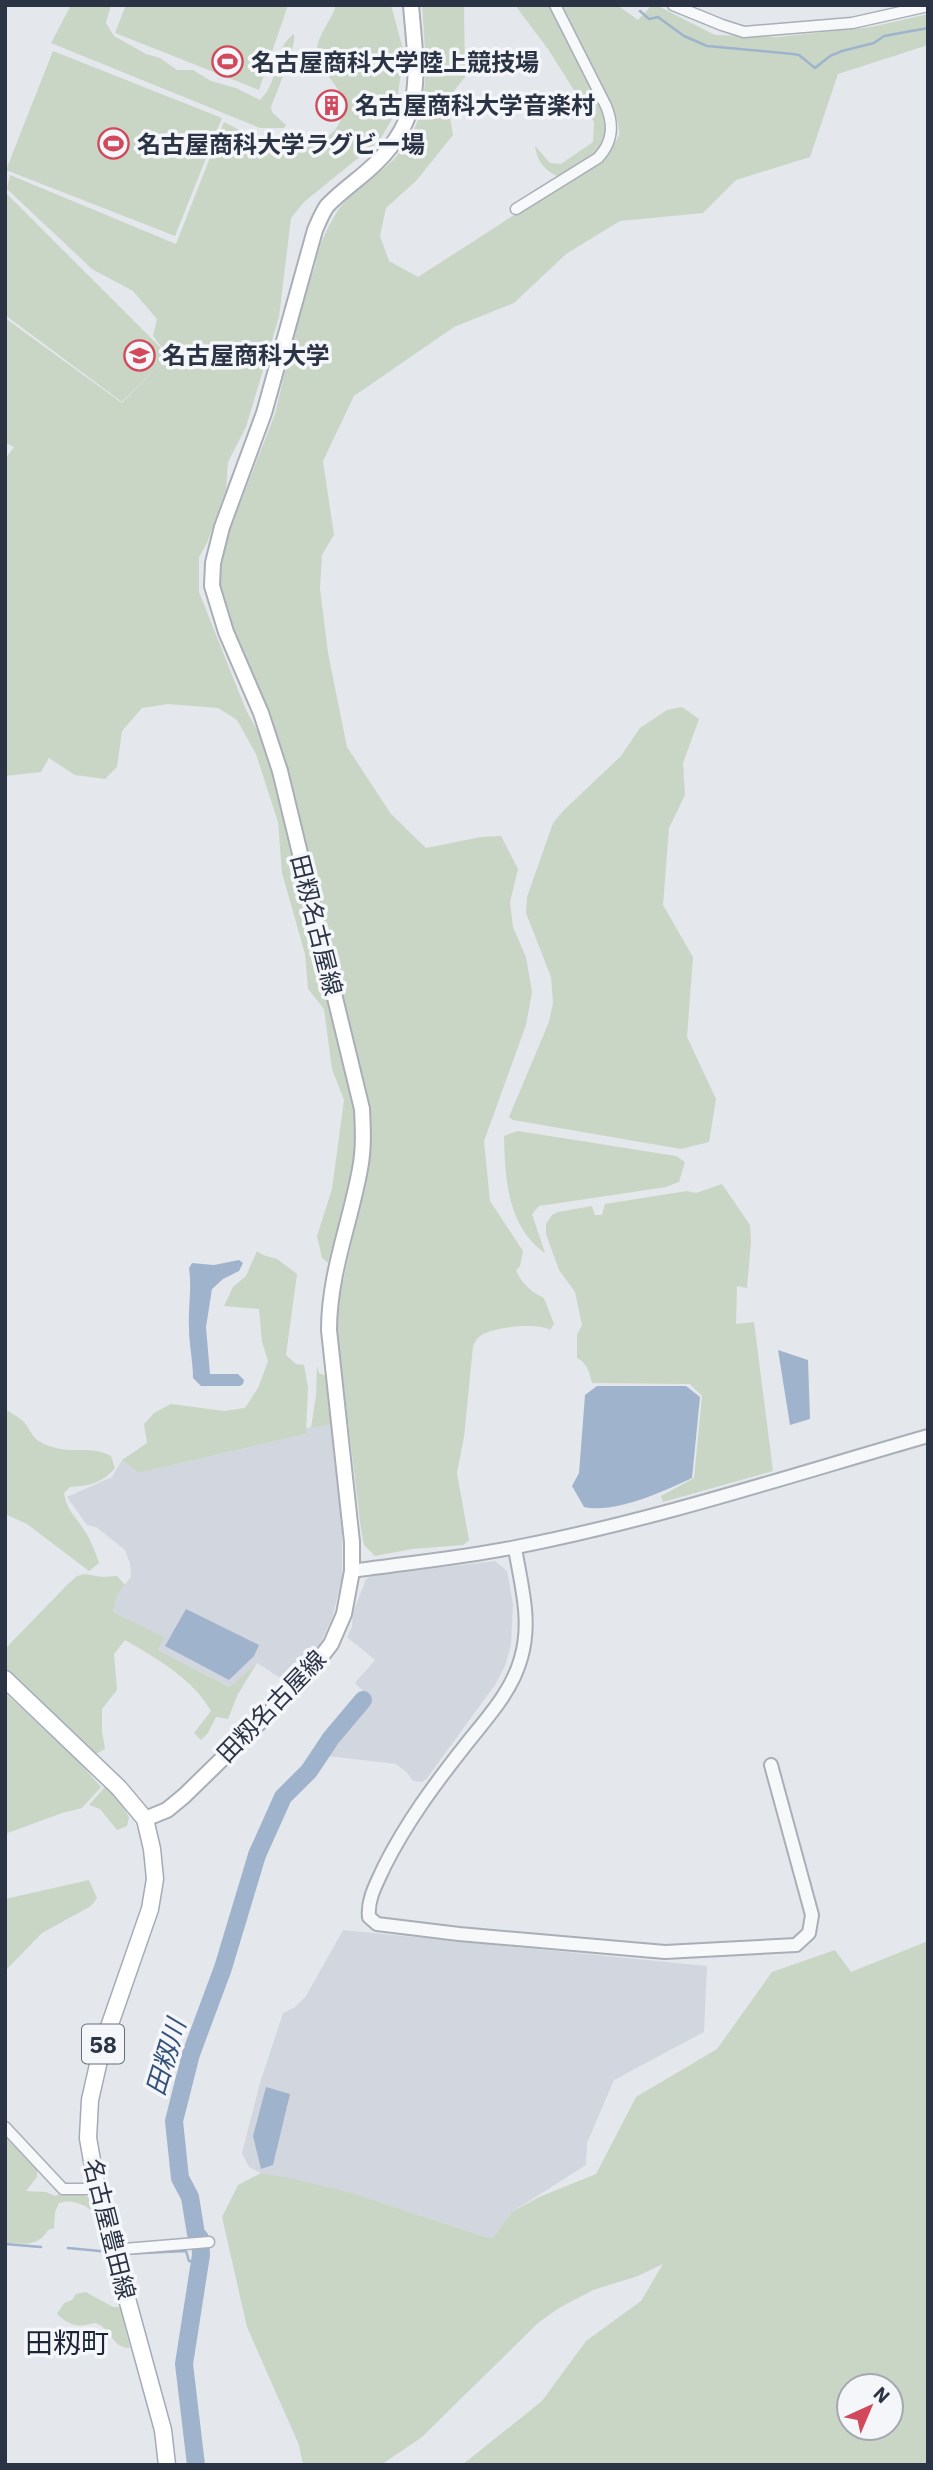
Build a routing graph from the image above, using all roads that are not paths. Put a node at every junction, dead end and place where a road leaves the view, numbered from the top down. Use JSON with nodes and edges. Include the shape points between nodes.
{"nodes":[{"id":1,"x":411,"y":5,"type":"edge"},
{"id":2,"x":555,"y":5,"type":"edge"},
{"id":3,"x":673,"y":5,"type":"edge"},
{"id":4,"x":928,"y":6,"type":"edge"},
{"id":5,"x":516,"y":209,"type":"dead end"},
{"id":6,"x":928,"y":1436,"type":"edge"},
{"id":7,"x":515,"y":1548,"type":"junction"},
{"id":8,"x":352,"y":1571,"type":"junction"},
{"id":9,"x":5,"y":1679,"type":"edge"},
{"id":10,"x":771,"y":1765,"type":"dead end"},
{"id":11,"x":145,"y":1819,"type":"junction"},
{"id":12,"x":5,"y":2127,"type":"edge"},
{"id":13,"x":97,"y":2189,"type":"junction"},
{"id":14,"x":206,"y":2243,"type":"dead end"},
{"id":15,"x":115,"y":2252,"type":"junction"},
{"id":16,"x":167,"y":2465,"type":"edge"}],
"edges":[{"from":1,"to":8,"type":"main road","name":"田籾名古屋線","via":[[416,75],[412,110],[401,133],[377,162],[326,208],[314,230],[264,413],[222,527],[212,575],[216,603],[280,771],[362,1109],[361,1168],[329,1301]]},
{"from":2,"to":5,"type":"street","via":[[606,106],[612,129],[598,158]]},
{"from":3,"to":4,"type":"street","via":[[744,32],[852,23]]},
{"from":6,"to":7,"type":"street","via":[[665,1511]]},
{"from":7,"to":8,"type":"street"},
{"from":7,"to":10,"type":"street","via":[[527,1612],[521,1660],[503,1697],[401,1835],[370,1900],[369,1917],[377,1924],[665,1952],[796,1945],[809,1933],[812,1915]]},
{"from":8,"to":11,"type":"main road","name":"田籾名古屋線","via":[[344,1614],[331,1644],[303,1680],[184,1796]]},
{"from":9,"to":11,"type":"main road","name":"名古屋豊田線","number":"58","via":[[84,1753]]},
{"from":11,"to":13,"type":"main road","name":"名古屋豊田線","number":"58","via":[[155,1879],[150,1909],[102,2048],[90,2101],[88,2137]]},
{"from":12,"to":13,"type":"street","via":[[63,2189]]},
{"from":13,"to":15,"type":"main road","name":"名古屋豊田線","number":"58"},
{"from":14,"to":15,"type":"street"},
{"from":15,"to":16,"type":"main road","name":"名古屋豊田線","number":"58","via":[[163,2430]]}]}
